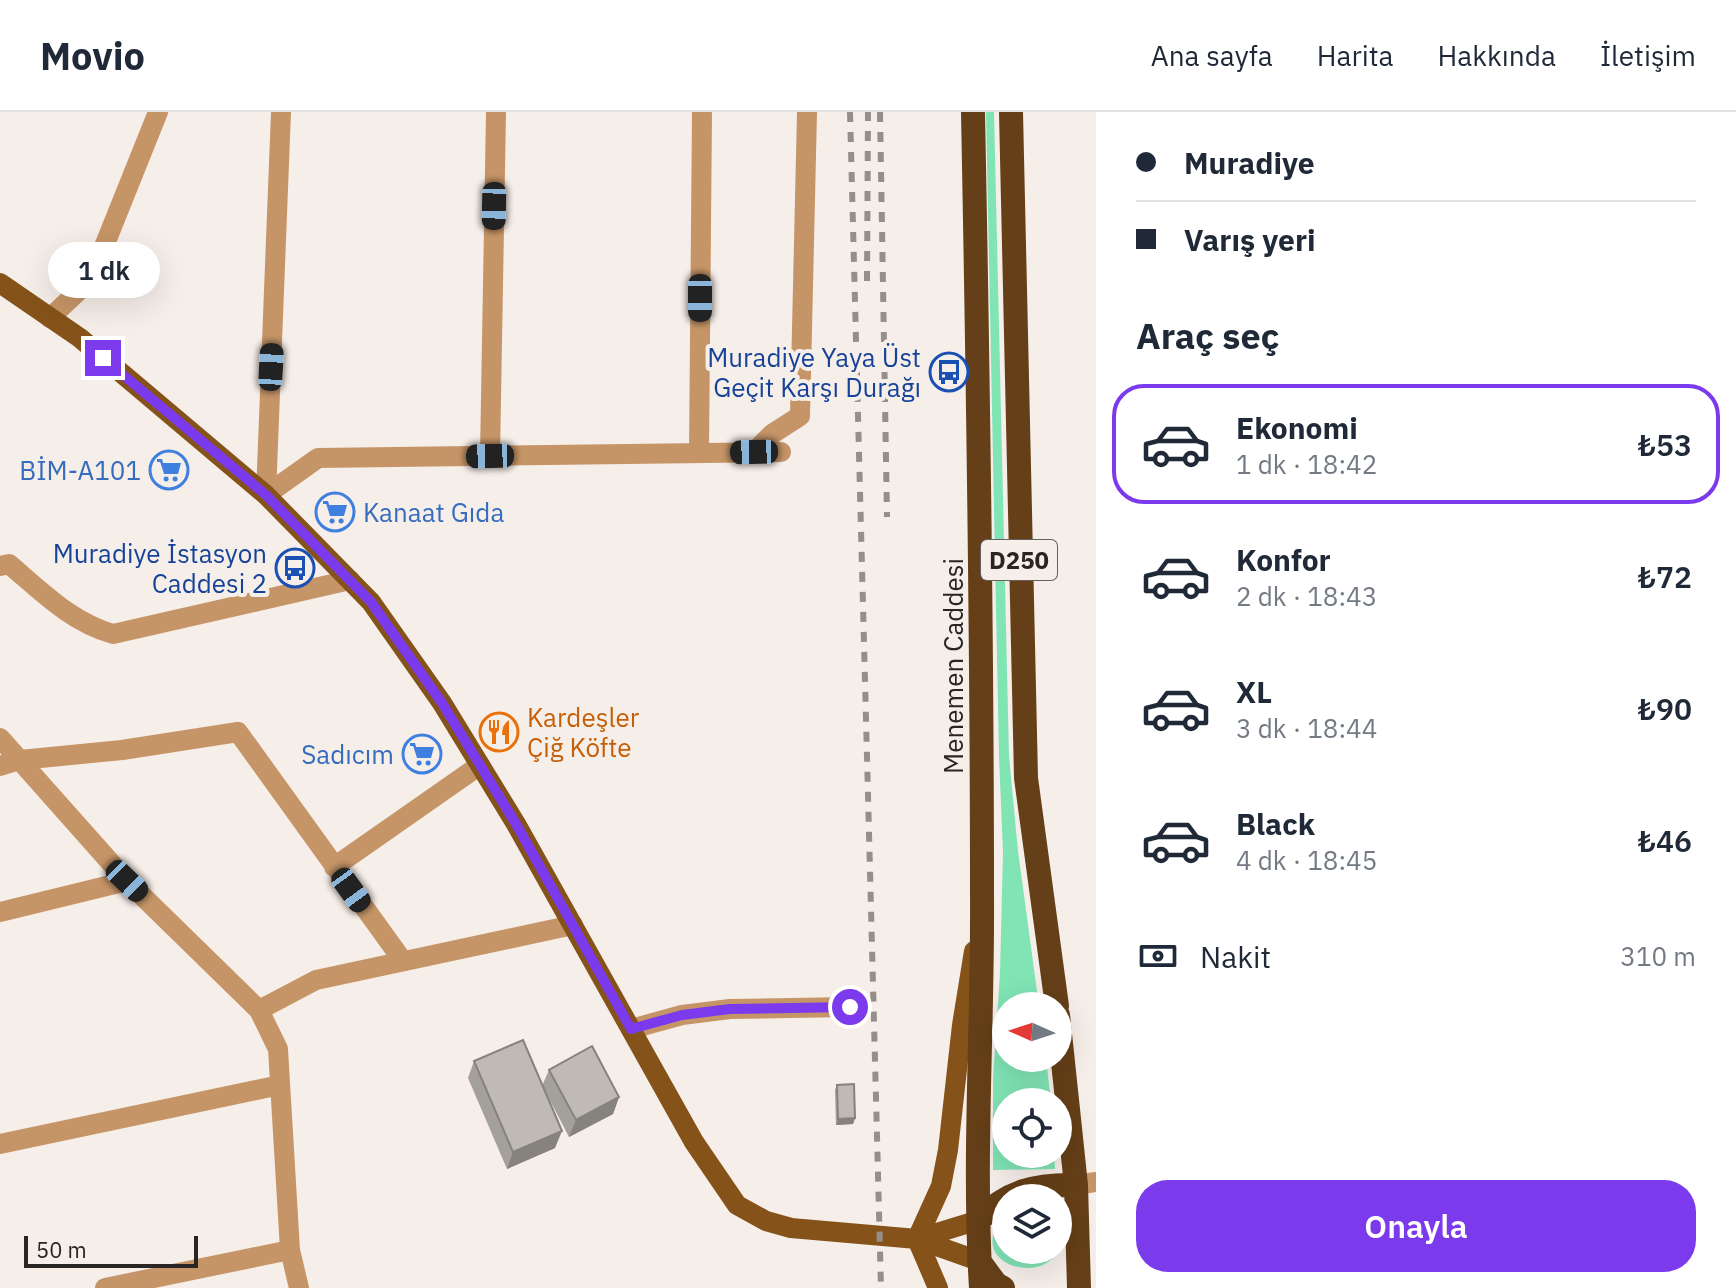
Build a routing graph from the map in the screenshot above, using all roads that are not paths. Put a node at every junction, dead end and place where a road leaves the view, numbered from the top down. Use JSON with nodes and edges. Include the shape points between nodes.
{"nodes":[{"id":1,"x":158,"y":112,"type":"edge"},
{"id":2,"x":281,"y":112,"type":"edge"},
{"id":3,"x":496,"y":112,"type":"edge"},
{"id":4,"x":702,"y":112,"type":"edge"},
{"id":5,"x":807,"y":112,"type":"edge"},
{"id":6,"x":973,"y":112,"type":"edge"},
{"id":7,"x":1011,"y":112,"type":"edge"},
{"id":8,"x":0,"y":283,"type":"edge"},
{"id":9,"x":50,"y":318,"type":"junction"},
{"id":10,"x":754,"y":452,"type":"junction"},
{"id":11,"x":781,"y":452,"type":"dead end"},
{"id":12,"x":699,"y":453,"type":"junction"},
{"id":13,"x":490,"y":456,"type":"junction"},
{"id":14,"x":266,"y":495,"type":"junction"},
{"id":15,"x":0,"y":566,"type":"edge"},
{"id":16,"x":350,"y":580,"type":"junction"},
{"id":17,"x":0,"y":738,"type":"edge"},
{"id":18,"x":20,"y":760,"type":"junction"},
{"id":19,"x":480,"y":765,"type":"junction"},
{"id":20,"x":0,"y":766,"type":"edge"},
{"id":21,"x":334,"y":867,"type":"junction"},
{"id":22,"x":127,"y":881,"type":"junction"},
{"id":23,"x":982,"y":900,"type":"junction"},
{"id":24,"x":0,"y":912,"type":"edge"},
{"id":25,"x":573,"y":925,"type":"junction"},
{"id":26,"x":403,"y":961,"type":"junction"},
{"id":27,"x":1055,"y":992,"type":"edge"},
{"id":28,"x":850,"y":1007,"type":"dead end"},
{"id":29,"x":259,"y":1010,"type":"junction"},
{"id":30,"x":631,"y":1029,"type":"junction"},
{"id":31,"x":1067,"y":1072,"type":"edge"},
{"id":32,"x":280,"y":1085,"type":"junction"},
{"id":33,"x":0,"y":1144,"type":"edge"},
{"id":34,"x":1086,"y":1184,"type":"edge"},
{"id":35,"x":979,"y":1220,"type":"junction"},
{"id":36,"x":917,"y":1239,"type":"junction"},
{"id":37,"x":290,"y":1250,"type":"junction"},
{"id":38,"x":979,"y":1261,"type":"junction"},
{"id":39,"x":1079,"y":1261,"type":"junction"},
{"id":40,"x":105,"y":1288,"type":"edge"},
{"id":41,"x":299,"y":1288,"type":"edge"},
{"id":42,"x":938,"y":1288,"type":"edge"},
{"id":43,"x":981,"y":1288,"type":"edge"},
{"id":44,"x":1003,"y":1288,"type":"edge"},
{"id":45,"x":1057,"y":1288,"type":"edge"},
{"id":46,"x":1079,"y":1288,"type":"edge"}],
"edges":[{"from":1,"to":9,"type":"street","via":[[91,279]]},
{"from":2,"to":14,"type":"street"},
{"from":3,"to":13,"type":"street"},
{"from":4,"to":12,"type":"street"},
{"from":5,"to":10,"type":"street","via":[[800,416]]},
{"from":6,"to":23,"type":"highway","name":"Menemen Caddesi","number":"D250"},
{"from":7,"to":27,"type":"highway","number":"D250","via":[[1026,778]]},
{"from":8,"to":9,"type":"main road"},
{"from":9,"to":14,"type":"main road"},
{"from":10,"to":11,"type":"street"},
{"from":10,"to":12,"type":"street"},
{"from":12,"to":13,"type":"street"},
{"from":13,"to":14,"type":"street","via":[[318,458]]},
{"from":14,"to":16,"type":"main road"},
{"from":15,"to":16,"type":"street","via":[[9,564],[73,617],[113,634]]},
{"from":16,"to":19,"type":"main road","via":[[442,703]]},
{"from":17,"to":18,"type":"street"},
{"from":18,"to":20,"type":"street"},
{"from":18,"to":21,"type":"street","via":[[238,732]]},
{"from":18,"to":22,"type":"street"},
{"from":19,"to":21,"type":"street"},
{"from":19,"to":25,"type":"main road"},
{"from":21,"to":26,"type":"street"},
{"from":22,"to":24,"type":"street"},
{"from":22,"to":29,"type":"street"},
{"from":23,"to":35,"type":"highway","name":"Menemen Caddesi","number":"D250"},
{"from":23,"to":36,"type":"main road","via":[[948,1150],[941,1186]]},
{"from":25,"to":26,"type":"street"},
{"from":25,"to":30,"type":"main road"},
{"from":26,"to":29,"type":"street","via":[[316,980]]},
{"from":28,"to":30,"type":"street","via":[[730,1009]]},
{"from":29,"to":32,"type":"street","via":[[278,1049]]},
{"from":30,"to":36,"type":"main road","via":[[694,1142],[737,1205],[791,1228]]},
{"from":31,"to":34,"type":"highway"},
{"from":32,"to":33,"type":"street"},
{"from":32,"to":37,"type":"street"},
{"from":34,"to":35,"type":"highway","via":[[1047,1186],[1006,1197]]},
{"from":34,"to":39,"type":"highway"},
{"from":35,"to":36,"type":"main road"},
{"from":35,"to":38,"type":"highway","name":"Menemen Caddesi","number":"D250"},
{"from":36,"to":38,"type":"main road"},
{"from":36,"to":42,"type":"main road"},
{"from":37,"to":40,"type":"street"},
{"from":37,"to":41,"type":"street"},
{"from":38,"to":43,"type":"highway","name":"Menemen Caddesi","number":"D250"},
{"from":38,"to":44,"type":"highway"},
{"from":39,"to":45,"type":"highway"},
{"from":39,"to":46,"type":"highway"}]}
